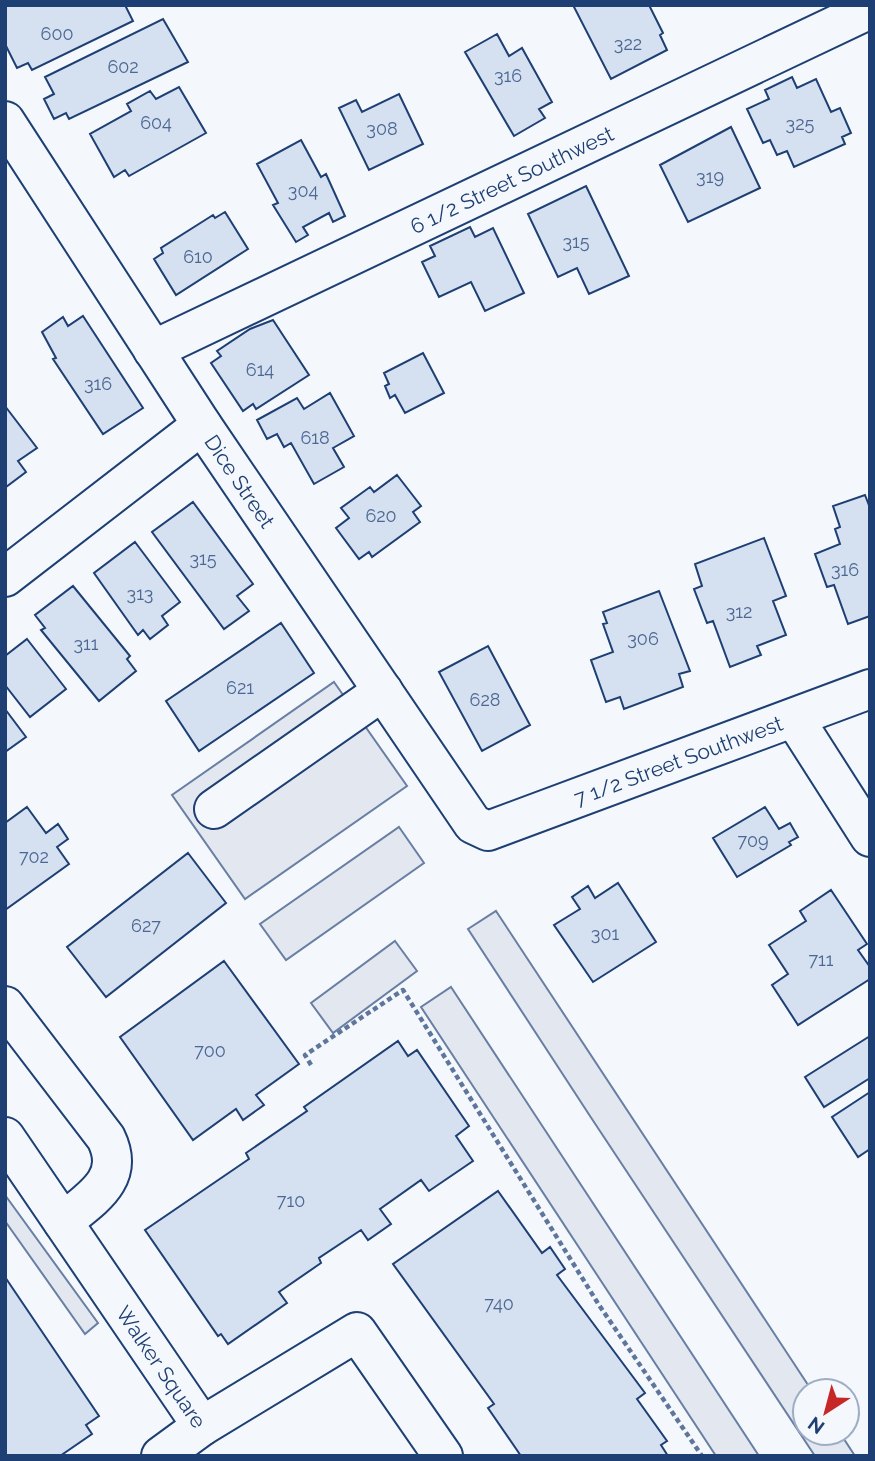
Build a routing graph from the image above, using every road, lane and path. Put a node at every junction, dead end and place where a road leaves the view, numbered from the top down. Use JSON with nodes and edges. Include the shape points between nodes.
{"nodes":[{"id":1,"x":870,"y":9,"type":"edge"},
{"id":2,"x":5,"y":121,"type":"edge"},
{"id":3,"x":153,"y":350,"type":"junction"},
{"id":4,"x":202,"y":425,"type":"junction"},
{"id":5,"x":5,"y":577,"type":"edge"},
{"id":6,"x":870,"y":689,"type":"edge"},
{"id":7,"x":383,"y":691,"type":"junction"},
{"id":8,"x":794,"y":718,"type":"junction"},
{"id":9,"x":214,"y":809,"type":"dead end"},
{"id":10,"x":488,"y":831,"type":"joint"},
{"id":11,"x":870,"y":837,"type":"edge"},
{"id":12,"x":5,"y":1006,"type":"edge"},
{"id":13,"x":312,"y":1065,"type":"dead end"},
{"id":14,"x":5,"y":1137,"type":"edge"},
{"id":15,"x":63,"y":1222,"type":"junction"},
{"id":16,"x":202,"y":1426,"type":"junction"},
{"id":17,"x":426,"y":1450,"type":"edge"},
{"id":18,"x":161,"y":1456,"type":"edge"},
{"id":19,"x":702,"y":1456,"type":"edge"}],
"edges":[{"from":1,"to":3,"type":"street","name":"6 1/2 Street Southwest"},
{"from":2,"to":3,"type":"street","name":"Dice Street"},
{"from":3,"to":4,"type":"street","name":"Dice Street"},
{"from":4,"to":5,"type":"street"},
{"from":4,"to":7,"type":"street","name":"Dice Street"},
{"from":6,"to":8,"type":"street","name":"7 1/2 Street Southwest"},
{"from":7,"to":9,"type":"street"},
{"from":7,"to":10,"type":"street","name":"Dice Street","via":[[473,824]]},
{"from":8,"to":10,"type":"street","name":"7 1/2 Street Southwest"},
{"from":8,"to":11,"type":"street"},
{"from":12,"to":15,"type":"street","via":[[114,1154],[110,1177],[100,1192]]},
{"from":13,"to":19,"type":"path","via":[[305,1055],[403,990],[599,1305]]},
{"from":14,"to":15,"type":"street","name":"Walker Square"},
{"from":15,"to":16,"type":"street","name":"Walker Square"},
{"from":16,"to":17,"type":"street","name":"Walker Square","via":[[356,1332]]},
{"from":16,"to":18,"type":"street"}]}
